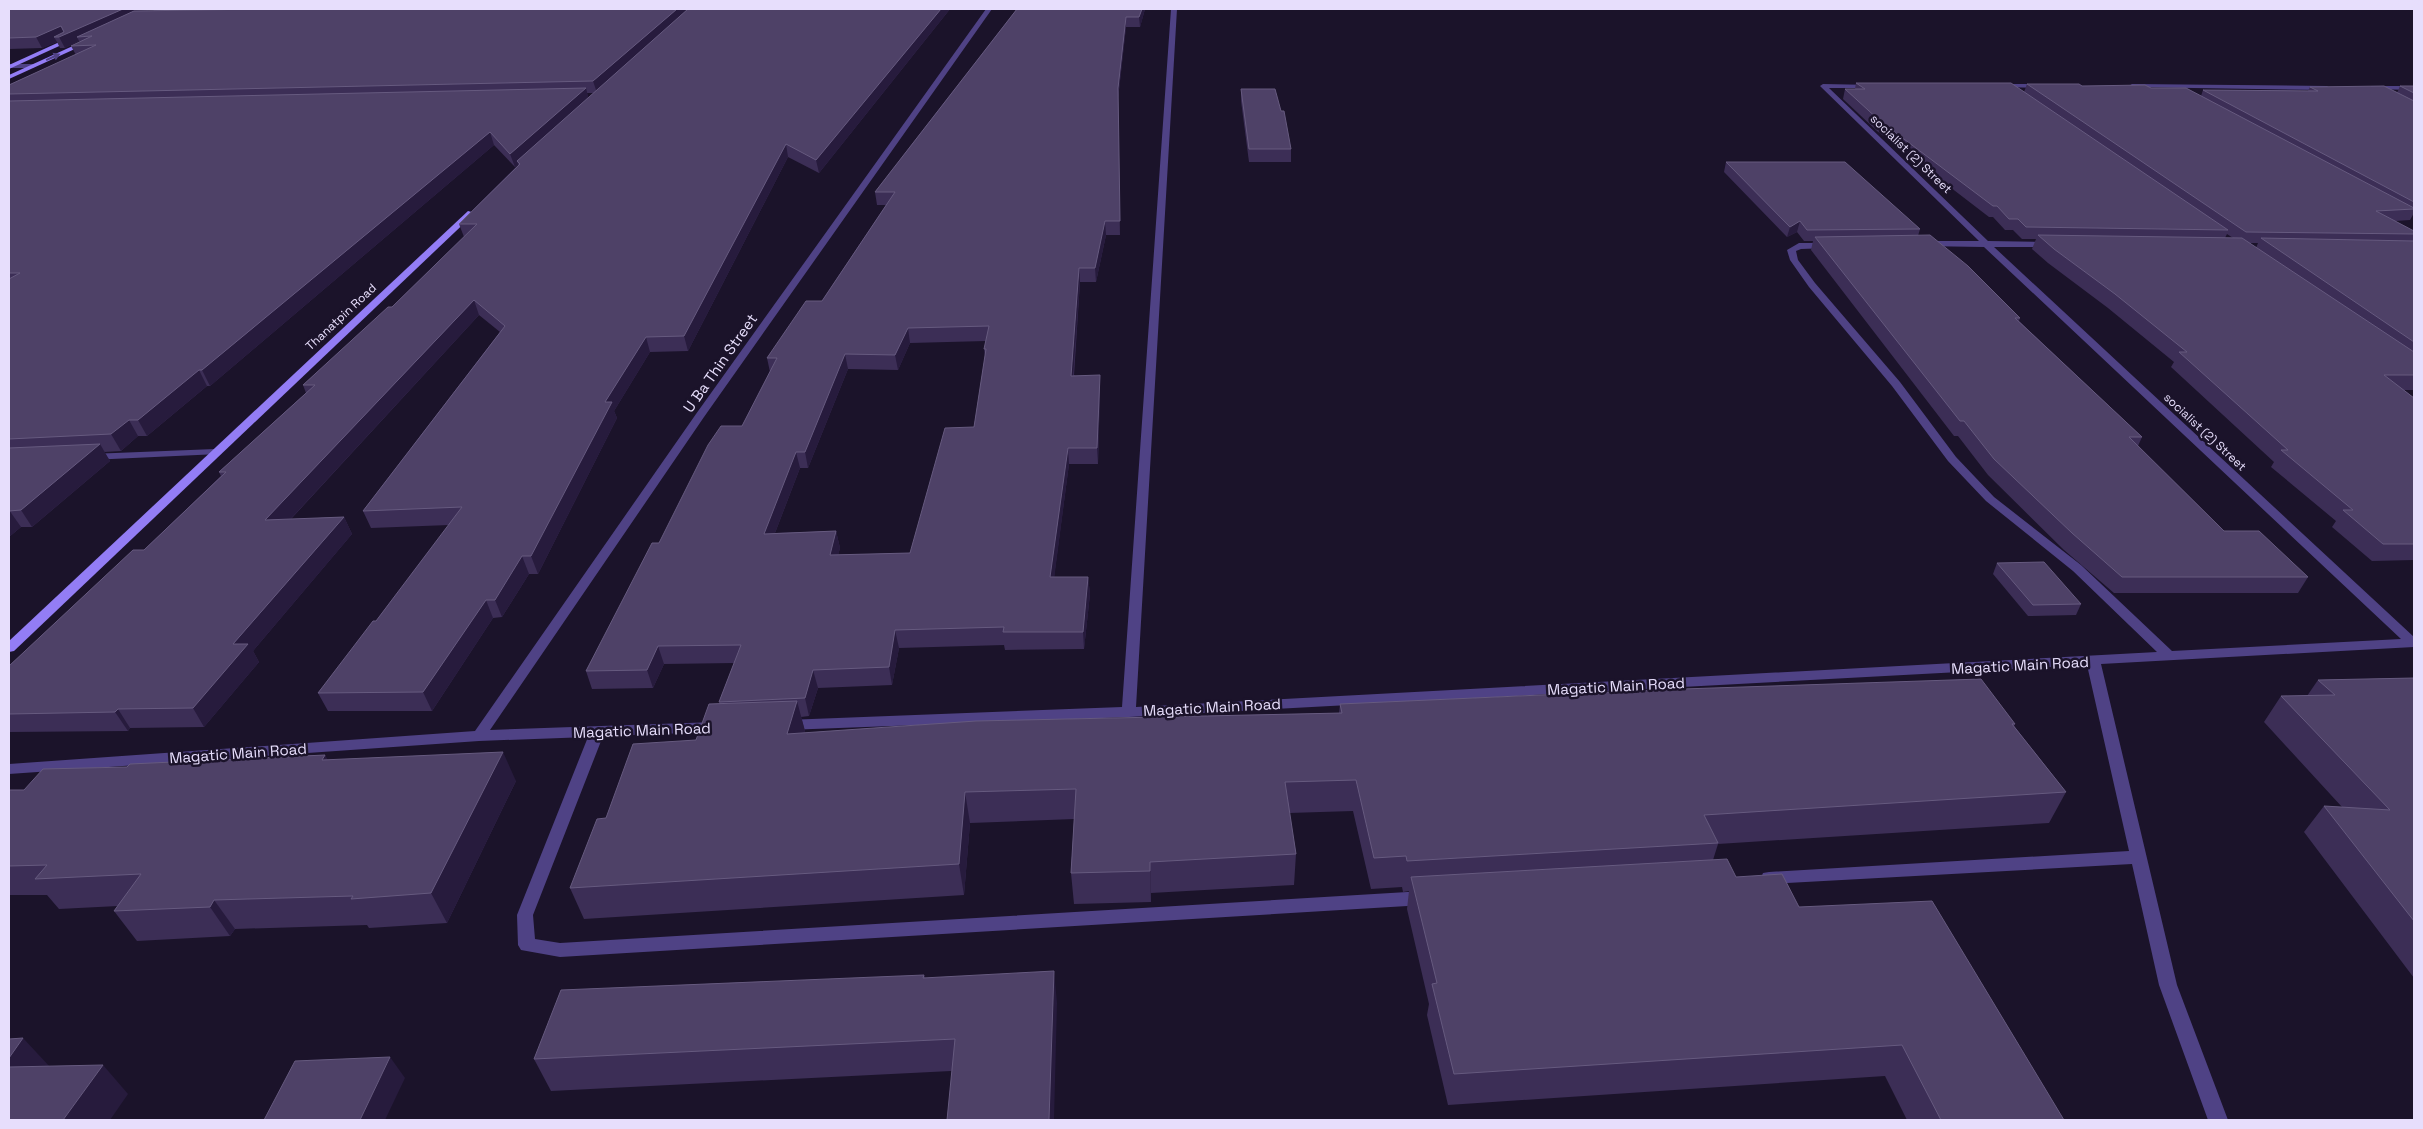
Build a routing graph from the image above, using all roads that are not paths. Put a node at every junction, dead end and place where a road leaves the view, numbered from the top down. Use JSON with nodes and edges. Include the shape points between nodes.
{"nodes":[{"id":1,"x":988,"y":9,"type":"edge"},
{"id":2,"x":1174,"y":9,"type":"edge"},
{"id":3,"x":74,"y":38,"type":"edge"},
{"id":4,"x":95,"y":38,"type":"edge"},
{"id":5,"x":10,"y":66,"type":"edge"},
{"id":6,"x":33,"y":66,"type":"junction"},
{"id":7,"x":9,"y":77,"type":"edge"},
{"id":8,"x":1881,"y":86,"type":"edge"},
{"id":9,"x":1986,"y":86,"type":"edge"},
{"id":10,"x":2006,"y":86,"type":"junction"},
{"id":11,"x":2054,"y":86,"type":"edge"},
{"id":12,"x":2122,"y":86,"type":"edge"},
{"id":13,"x":2171,"y":86,"type":"junction"},
{"id":14,"x":2338,"y":88,"type":"edge"},
{"id":15,"x":2358,"y":88,"type":"edge"},
{"id":16,"x":2377,"y":88,"type":"junction"},
{"id":17,"x":2414,"y":88,"type":"edge"},
{"id":18,"x":2392,"y":95,"type":"edge"},
{"id":19,"x":2188,"y":96,"type":"edge"},
{"id":20,"x":2022,"y":97,"type":"edge"},
{"id":21,"x":478,"y":206,"type":"edge"},
{"id":22,"x":1985,"y":243,"type":"junction"},
{"id":23,"x":1917,"y":244,"type":"edge"},
{"id":24,"x":2063,"y":244,"type":"edge"},
{"id":25,"x":1840,"y":245,"type":"edge"},
{"id":26,"x":215,"y":452,"type":"junction"},
{"id":27,"x":78,"y":458,"type":"edge"},
{"id":28,"x":2414,"y":643,"type":"edge"},
{"id":29,"x":9,"y":648,"type":"edge"},
{"id":30,"x":2170,"y":657,"type":"junction"},
{"id":31,"x":2093,"y":661,"type":"junction"},
{"id":32,"x":1129,"y":712,"type":"junction"},
{"id":33,"x":774,"y":725,"type":"edge"},
{"id":34,"x":735,"y":726,"type":"edge"},
{"id":35,"x":597,"y":732,"type":"junction"},
{"id":36,"x":479,"y":736,"type":"junction"},
{"id":37,"x":9,"y":769,"type":"edge"},
{"id":38,"x":2138,"y":857,"type":"junction"},
{"id":39,"x":1750,"y":880,"type":"edge"},
{"id":40,"x":1440,"y":898,"type":"edge"},
{"id":41,"x":2218,"y":1120,"type":"edge"}],
"edges":[{"from":1,"to":36,"type":"street","name":"U Ba Thin Street"},
{"from":2,"to":32,"type":"street"},
{"from":3,"to":5,"type":"main road"},
{"from":6,"to":4,"type":"main road","one_way":true},
{"from":5,"to":6,"type":"street"},
{"from":6,"to":7,"type":"main road"},
{"from":8,"to":22,"type":"street","name":"socialist (2) Street","via":[[1823,86]]},
{"from":9,"to":10,"type":"street"},
{"from":10,"to":11,"type":"street"},
{"from":10,"to":20,"type":"street"},
{"from":12,"to":13,"type":"street"},
{"from":13,"to":14,"type":"street"},
{"from":13,"to":19,"type":"street"},
{"from":15,"to":16,"type":"street"},
{"from":16,"to":17,"type":"street"},
{"from":16,"to":18,"type":"street"},
{"from":21,"to":26,"type":"main road","name":"Thanatpin Road"},
{"from":22,"to":23,"type":"street"},
{"from":22,"to":24,"type":"street"},
{"from":22,"to":28,"type":"street","name":"socialist (2) Street"},
{"from":25,"to":30,"type":"street","via":[[1799,246],[1791,250],[1794,260],[1812,285],[1896,384],[1952,459],[1990,499],[2077,568]]},
{"from":26,"to":27,"type":"street"},
{"from":26,"to":29,"type":"main road","name":"Thanatpin Road"},
{"from":28,"to":30,"type":"street","name":"Magatic Main Road"},
{"from":30,"to":31,"type":"street","name":"Magatic Main Road"},
{"from":31,"to":32,"type":"street","name":"Magatic Main Road"},
{"from":31,"to":38,"type":"street"},
{"from":32,"to":33,"type":"street","name":"Magatic Main Road"},
{"from":34,"to":35,"type":"street","name":"Magatic Main Road"},
{"from":35,"to":36,"type":"street","name":"Magatic Main Road"},
{"from":35,"to":40,"type":"street","via":[[525,915],[526,945],[560,950]]},
{"from":36,"to":37,"type":"street","name":"Magatic Main Road"},
{"from":38,"to":39,"type":"street"},
{"from":38,"to":41,"type":"street","via":[[2168,985]]}]}
